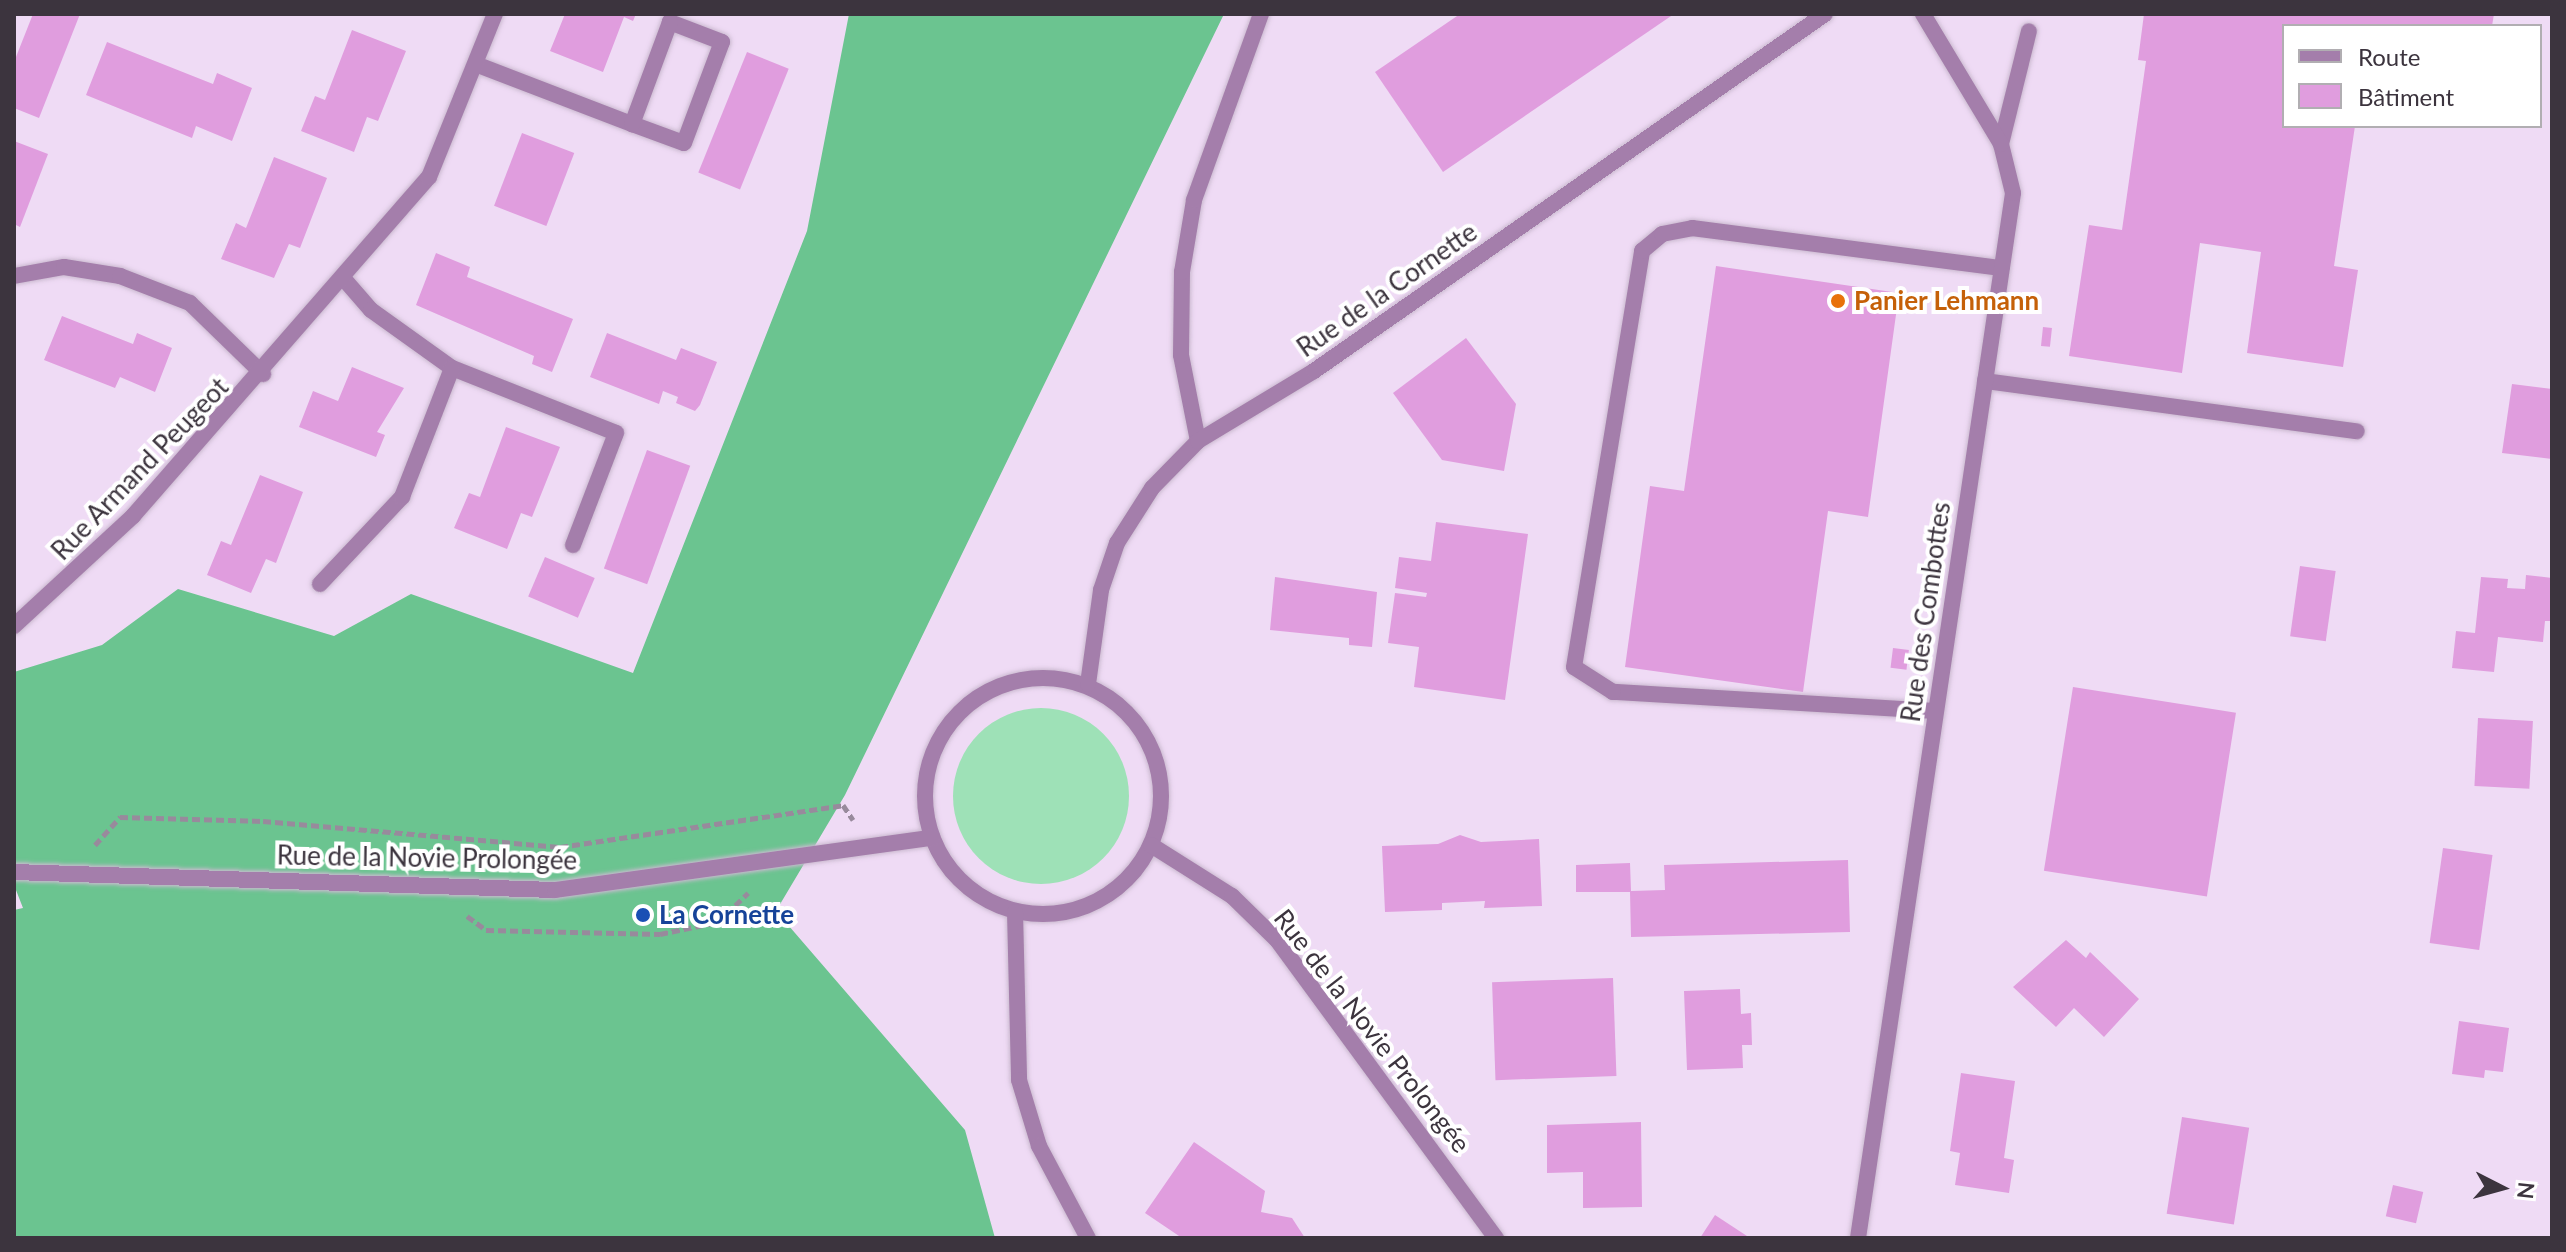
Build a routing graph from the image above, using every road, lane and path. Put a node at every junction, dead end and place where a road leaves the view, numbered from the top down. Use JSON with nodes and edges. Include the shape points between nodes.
{"nodes":[{"id":1,"x":495,"y":14,"type":"edge"},
{"id":2,"x":1261,"y":14,"type":"edge"},
{"id":3,"x":1825,"y":14,"type":"edge"},
{"id":4,"x":1923,"y":14,"type":"edge"},
{"id":5,"x":2029,"y":31,"type":"dead end"},
{"id":6,"x":478,"y":65,"type":"junction"},
{"id":7,"x":632,"y":124,"type":"junction"},
{"id":8,"x":2001,"y":144,"type":"junction"},
{"id":9,"x":2001,"y":268,"type":"junction"},
{"id":10,"x":14,"y":276,"type":"edge"},
{"id":11,"x":344,"y":279,"type":"junction"},
{"id":12,"x":452,"y":368,"type":"junction"},
{"id":13,"x":263,"y":374,"type":"junction"},
{"id":14,"x":1985,"y":381,"type":"junction"},
{"id":15,"x":2357,"y":431,"type":"dead end"},
{"id":16,"x":1198,"y":441,"type":"junction"},
{"id":17,"x":573,"y":545,"type":"dead end"},
{"id":18,"x":320,"y":584,"type":"dead end"},
{"id":19,"x":14,"y":626,"type":"edge"},
{"id":20,"x":1088,"y":684,"type":"junction"},
{"id":21,"x":1935,"y":711,"type":"junction"},
{"id":22,"x":932,"y":838,"type":"junction"},
{"id":23,"x":1151,"y":845,"type":"junction"},
{"id":24,"x":871,"y":847,"type":"junction"},
{"id":25,"x":776,"y":861,"type":"junction"},
{"id":26,"x":73,"y":870,"type":"junction"},
{"id":27,"x":14,"y":872,"type":"edge"},
{"id":28,"x":425,"y":884,"type":"junction"},
{"id":29,"x":1015,"y":912,"type":"junction"},
{"id":30,"x":1088,"y":1238,"type":"edge"},
{"id":31,"x":1496,"y":1238,"type":"edge"},
{"id":32,"x":1858,"y":1238,"type":"edge"}],
"edges":[{"from":1,"to":6,"type":"street","name":"Rue Armand Peugeot"},
{"from":2,"to":16,"type":"street","via":[[1194,200],[1182,272],[1181,355]]},
{"from":3,"to":16,"type":"street","name":"Rue de la Cornette","via":[[1314,371]]},
{"from":4,"to":8,"type":"street","name":"Rue des Combottes"},
{"from":5,"to":8,"type":"street"},
{"from":6,"to":7,"type":"street"},
{"from":6,"to":11,"type":"street","name":"Rue Armand Peugeot","via":[[429,177]]},
{"from":7,"to":7,"type":"street","via":[[684,143],[722,42],[670,22]]},
{"from":8,"to":9,"type":"street","name":"Rue des Combottes","via":[[2013,193]]},
{"from":9,"to":14,"type":"street","name":"Rue des Combottes"},
{"from":9,"to":21,"type":"street","via":[[1692,228],[1662,234],[1642,251],[1574,667],[1613,692]]},
{"from":10,"to":13,"type":"street","name":"Rue Armand Peugeot","via":[[64,267],[120,276],[190,303]]},
{"from":11,"to":12,"type":"street","via":[[371,310]]},
{"from":11,"to":13,"type":"street","name":"Rue Armand Peugeot"},
{"from":12,"to":17,"type":"street","via":[[616,433]]},
{"from":12,"to":18,"type":"street","via":[[402,497]]},
{"from":13,"to":19,"type":"street","name":"Rue Armand Peugeot","via":[[133,516]]},
{"from":14,"to":15,"type":"street"},
{"from":14,"to":21,"type":"street","name":"Rue des Combottes"},
{"from":16,"to":20,"type":"street","name":"Rue de la Cornette","via":[[1152,488],[1117,543],[1101,590]]},
{"from":20,"to":22,"type":"street","via":[[1048,677],[1011,681],[978,697],[950,723],[931,754],[924,791]]},
{"from":20,"to":23,"type":"street","via":[[1143,733],[1158,769],[1161,808]]},
{"from":21,"to":32,"type":"street","name":"Rue des Combottes"},
{"from":22,"to":24,"type":"street","name":"Rue de la Novie Prolongée"},
{"from":22,"to":29,"type":"street","via":[[960,881]]},
{"from":23,"to":29,"type":"street","via":[[1128,879],[1095,903],[1055,914]]},
{"from":23,"to":31,"type":"street","name":"Rue de la Novie Prolongée","via":[[1232,896],[1277,940]]},
{"from":24,"to":25,"type":"street","name":"Rue de la Novie Prolongée"},
{"from":24,"to":26,"type":"path","via":[[843,805],[560,847],[263,821],[120,817]]},
{"from":25,"to":28,"type":"street","name":"Rue de la Novie Prolongée","via":[[555,890]]},
{"from":25,"to":28,"type":"path","via":[[718,922],[660,934],[486,930]]},
{"from":26,"to":27,"type":"street","name":"Rue de la Novie Prolongée"},
{"from":26,"to":28,"type":"street","name":"Rue de la Novie Prolongée"},
{"from":29,"to":30,"type":"street","via":[[1019,1080],[1039,1146]]}]}
